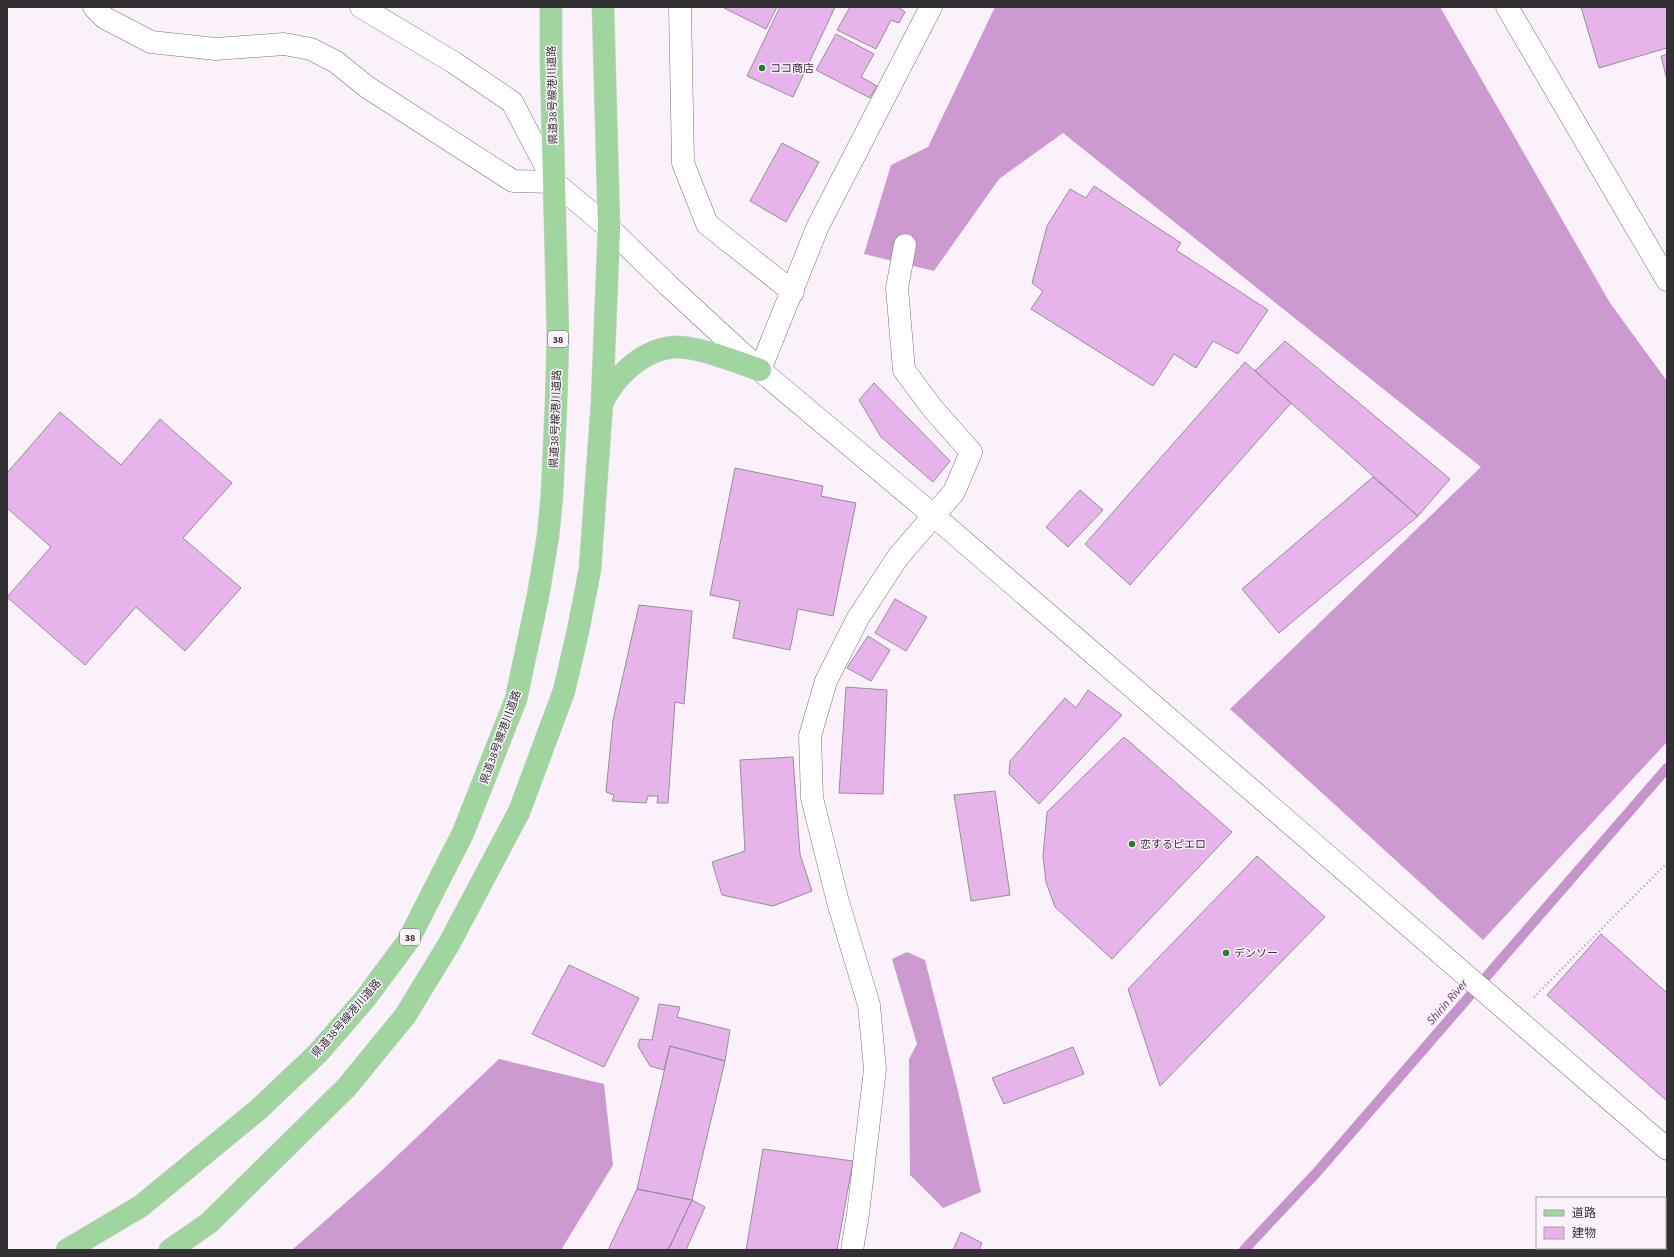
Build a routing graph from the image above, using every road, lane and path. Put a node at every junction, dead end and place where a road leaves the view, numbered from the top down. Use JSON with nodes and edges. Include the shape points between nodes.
{"nodes":[{"id":1,"x":94,"y":7,"type":"edge"},
{"id":2,"x":362,"y":7,"type":"edge"},
{"id":3,"x":551,"y":7,"type":"edge"},
{"id":4,"x":604,"y":7,"type":"edge"},
{"id":5,"x":680,"y":7,"type":"edge"},
{"id":6,"x":932,"y":7,"type":"edge"},
{"id":7,"x":1507,"y":7,"type":"edge"},
{"id":8,"x":554,"y":182,"type":"junction"},
{"id":9,"x":609,"y":228,"type":"junction"},
{"id":10,"x":905,"y":244,"type":"dead end"},
{"id":11,"x":1667,"y":280,"type":"edge"},
{"id":12,"x":793,"y":292,"type":"junction"},
{"id":13,"x":760,"y":370,"type":"junction"},
{"id":14,"x":602,"y":403,"type":"junction"},
{"id":15,"x":933,"y":515,"type":"junction"},
{"id":16,"x":1667,"y":863,"type":"edge"},
{"id":17,"x":1512,"y":1014,"type":"junction"},
{"id":18,"x":1667,"y":1149,"type":"edge"},
{"id":19,"x":67,"y":1250,"type":"edge"},
{"id":20,"x":170,"y":1250,"type":"edge"},
{"id":21,"x":852,"y":1250,"type":"edge"}],
"edges":[{"from":1,"to":8,"type":"street","via":[[104,18],[151,42],[216,49],[284,44],[311,49],[336,62],[367,87],[513,180]]},
{"from":2,"to":8,"type":"street","via":[[453,62],[512,102]]},
{"from":3,"to":8,"type":"main road","name":"県道38号線港川道路","number":"38"},
{"from":4,"to":9,"type":"main road"},
{"from":5,"to":12,"type":"street","via":[[682,163],[707,224]]},
{"from":6,"to":12,"type":"street","via":[[818,226]]},
{"from":7,"to":11,"type":"street"},
{"from":8,"to":9,"type":"street"},
{"from":8,"to":19,"type":"main road","name":"県道38号線港川道路","number":"38","via":[[558,339],[548,536],[516,699],[463,833],[408,941],[365,999],[318,1053],[259,1109],[141,1206]]},
{"from":9,"to":13,"type":"street"},
{"from":9,"to":14,"type":"main road"},
{"from":10,"to":15,"type":"street","via":[[898,288],[904,370],[933,409],[971,452],[954,492]]},
{"from":12,"to":13,"type":"street"},
{"from":13,"to":14,"type":"main road","via":[[695,349],[674,347],[632,364],[611,386]]},
{"from":13,"to":15,"type":"street"},
{"from":14,"to":20,"type":"main road","via":[[590,569],[578,631],[564,691],[519,812],[449,944],[405,1016],[346,1088],[209,1223]]},
{"from":15,"to":17,"type":"street"},
{"from":15,"to":21,"type":"street","via":[[898,557],[858,618],[826,681],[810,736],[812,798],[868,1006],[875,1069]]},
{"from":16,"to":17,"type":"path"},
{"from":17,"to":18,"type":"street"}]}
